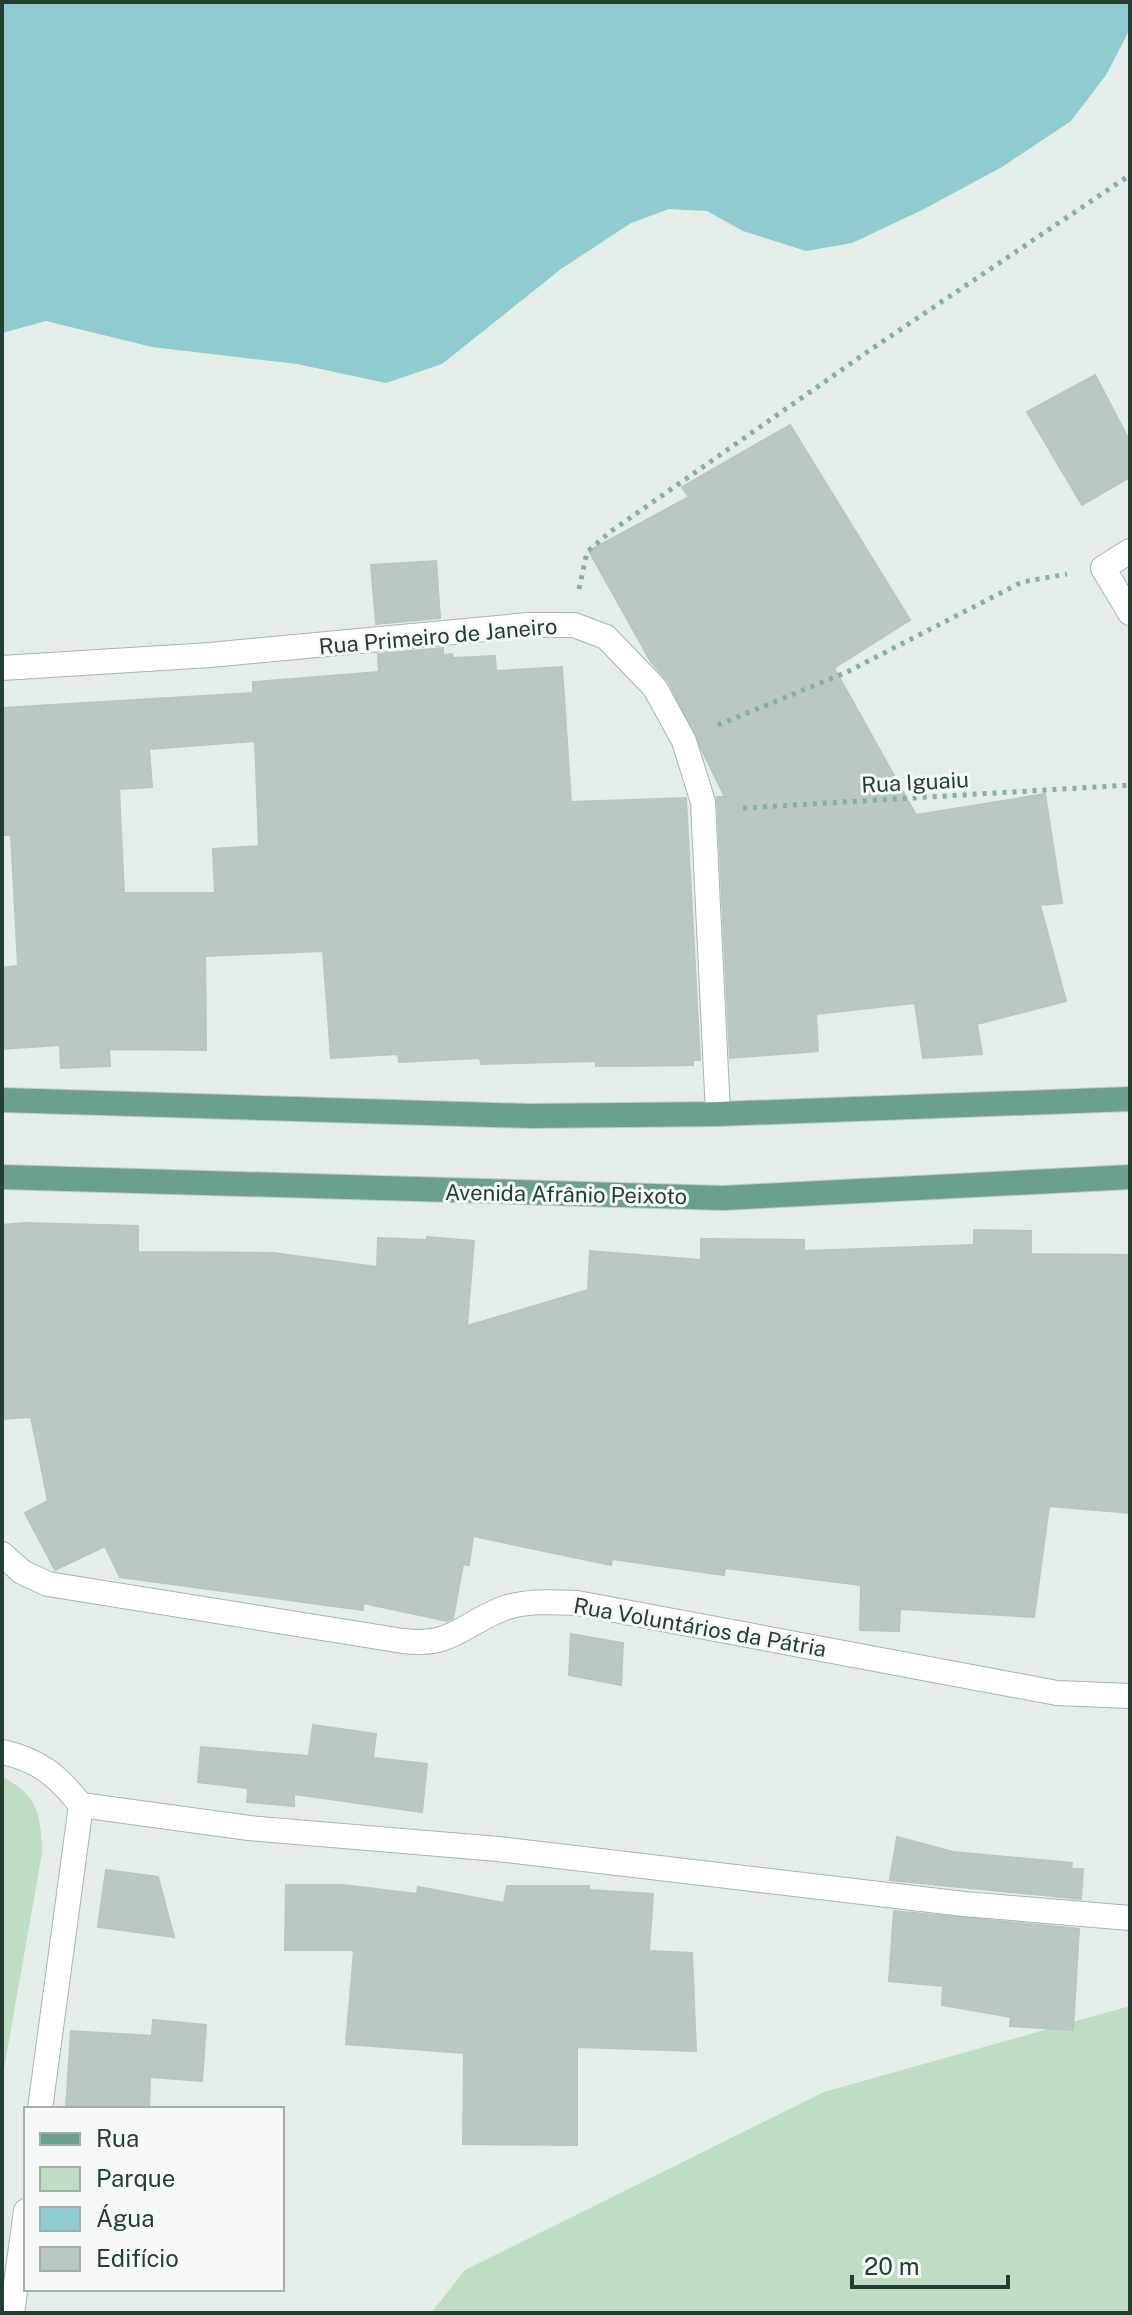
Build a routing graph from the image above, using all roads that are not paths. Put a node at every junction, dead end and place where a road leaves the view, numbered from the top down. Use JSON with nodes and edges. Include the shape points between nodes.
{"nodes":[{"id":1,"x":1130,"y":551,"type":"edge"},
{"id":2,"x":1130,"y":613,"type":"edge"},
{"id":3,"x":2,"y":668,"type":"edge"},
{"id":4,"x":1130,"y":1099,"type":"edge"},
{"id":5,"x":2,"y":1100,"type":"edge"},
{"id":6,"x":718,"y":1114,"type":"junction"},
{"id":7,"x":2,"y":1177,"type":"edge"},
{"id":8,"x":1130,"y":1177,"type":"edge"},
{"id":9,"x":2,"y":1554,"type":"edge"},
{"id":10,"x":1130,"y":1696,"type":"edge"},
{"id":11,"x":2,"y":1752,"type":"edge"},
{"id":12,"x":81,"y":1805,"type":"junction"},
{"id":13,"x":1130,"y":1918,"type":"edge"},
{"id":14,"x":40,"y":2107,"type":"edge"},
{"id":15,"x":24,"y":2226,"type":"edge"},
{"id":16,"x":12,"y":2313,"type":"edge"}],
"edges":[{"from":1,"to":2,"type":"street","via":[[1103,568]]},
{"from":3,"to":6,"type":"street","name":"Rua Primeiro de Janeiro","via":[[528,625],[574,625],[606,637],[655,688],[684,741],[703,802]]},
{"from":4,"to":6,"type":"main road"},
{"from":5,"to":6,"type":"main road","via":[[530,1116]]},
{"from":7,"to":8,"type":"main road","name":"Avenida Afrânio Peixoto","via":[[723,1198]]},
{"from":9,"to":10,"type":"street","name":"Rua Voluntários da Pátria","via":[[22,1572],[48,1584],[403,1641],[430,1644],[504,1608],[577,1603],[1057,1693]]},
{"from":11,"to":12,"type":"street","via":[[49,1769]]},
{"from":12,"to":13,"type":"street","via":[[249,1828],[498,1849],[964,1904]]},
{"from":12,"to":14,"type":"street"},
{"from":15,"to":16,"type":"street"}]}
